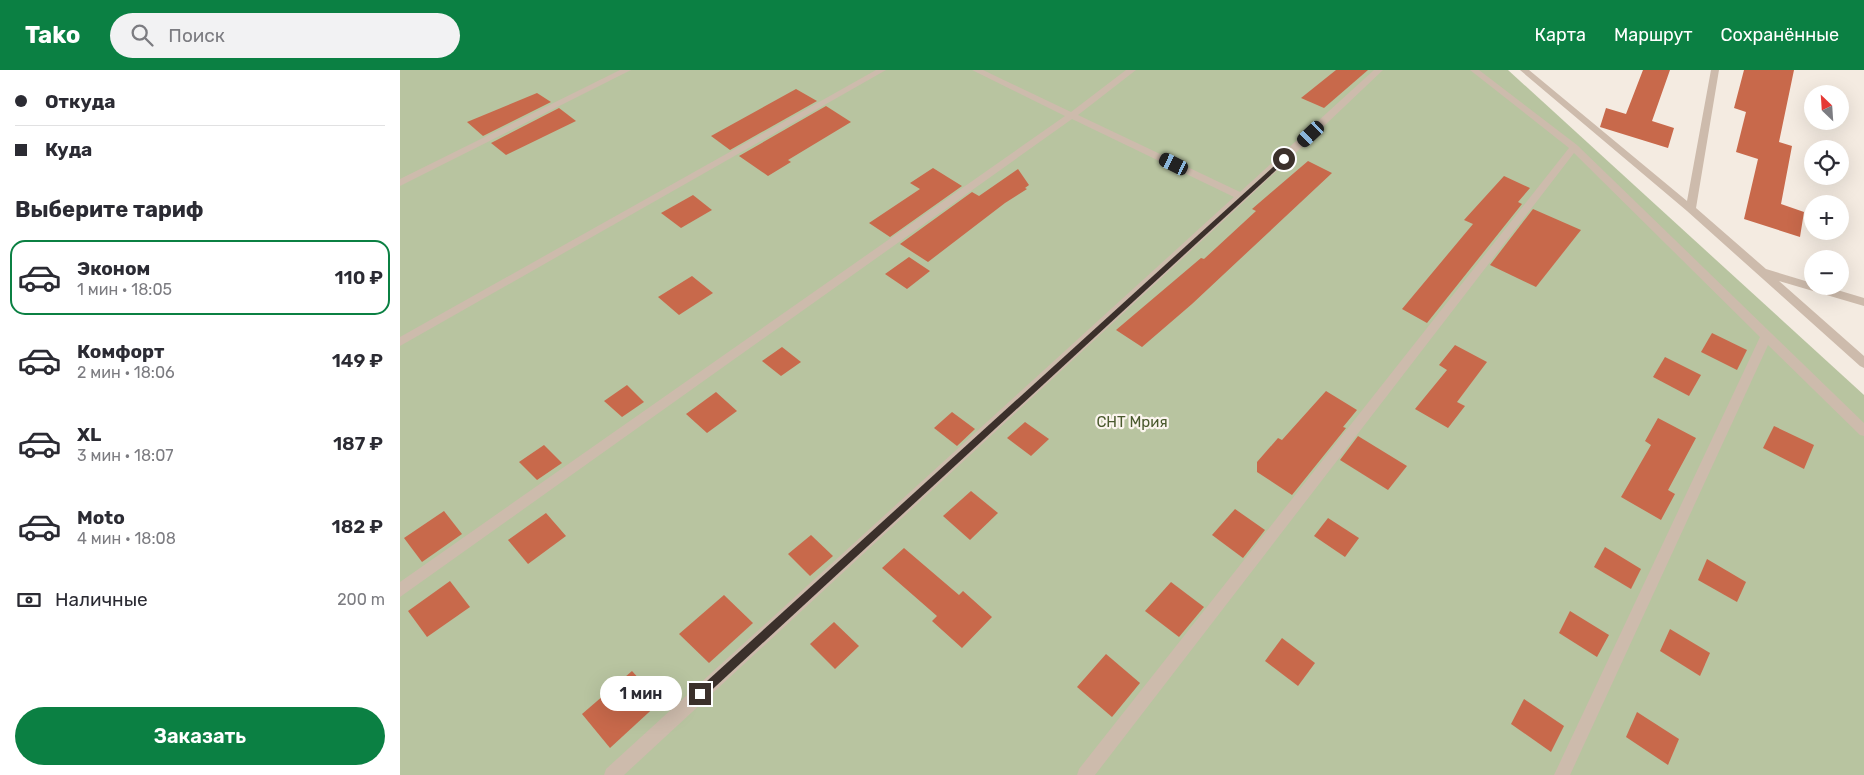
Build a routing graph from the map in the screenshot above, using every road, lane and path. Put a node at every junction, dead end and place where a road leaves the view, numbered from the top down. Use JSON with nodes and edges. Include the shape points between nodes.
{"nodes":[{"id":1,"x":626,"y":70,"type":"edge"},
{"id":2,"x":882,"y":70,"type":"edge"},
{"id":3,"x":976,"y":70,"type":"edge"},
{"id":4,"x":1132,"y":70,"type":"edge"},
{"id":5,"x":1379,"y":70,"type":"edge"},
{"id":6,"x":1474,"y":70,"type":"edge"},
{"id":7,"x":1524,"y":70,"type":"edge"},
{"id":8,"x":1715,"y":70,"type":"edge"},
{"id":9,"x":1072,"y":115,"type":"junction"},
{"id":10,"x":1574,"y":147,"type":"junction"},
{"id":11,"x":400,"y":182,"type":"edge"},
{"id":12,"x":1243,"y":197,"type":"junction"},
{"id":13,"x":1691,"y":209,"type":"junction"},
{"id":14,"x":1763,"y":272,"type":"junction"},
{"id":15,"x":1864,"y":302,"type":"edge"},
{"id":16,"x":1767,"y":335,"type":"junction"},
{"id":17,"x":400,"y":342,"type":"edge"},
{"id":18,"x":1864,"y":363,"type":"edge"},
{"id":19,"x":1864,"y":431,"type":"edge"},
{"id":20,"x":400,"y":590,"type":"edge"},
{"id":21,"x":612,"y":775,"type":"edge"},
{"id":22,"x":1085,"y":775,"type":"edge"},
{"id":23,"x":1562,"y":775,"type":"edge"}],
"edges":[{"from":1,"to":11,"type":"street"},
{"from":2,"to":17,"type":"street"},
{"from":3,"to":9,"type":"street"},
{"from":4,"to":9,"type":"street"},
{"from":5,"to":12,"type":"street"},
{"from":6,"to":10,"type":"street"},
{"from":7,"to":13,"type":"street"},
{"from":8,"to":13,"type":"street"},
{"from":9,"to":12,"type":"street"},
{"from":9,"to":20,"type":"street"},
{"from":10,"to":16,"type":"street"},
{"from":10,"to":22,"type":"street"},
{"from":12,"to":21,"type":"street"},
{"from":13,"to":14,"type":"street"},
{"from":14,"to":15,"type":"street"},
{"from":14,"to":18,"type":"street"},
{"from":16,"to":19,"type":"street"},
{"from":16,"to":23,"type":"street"}]}
